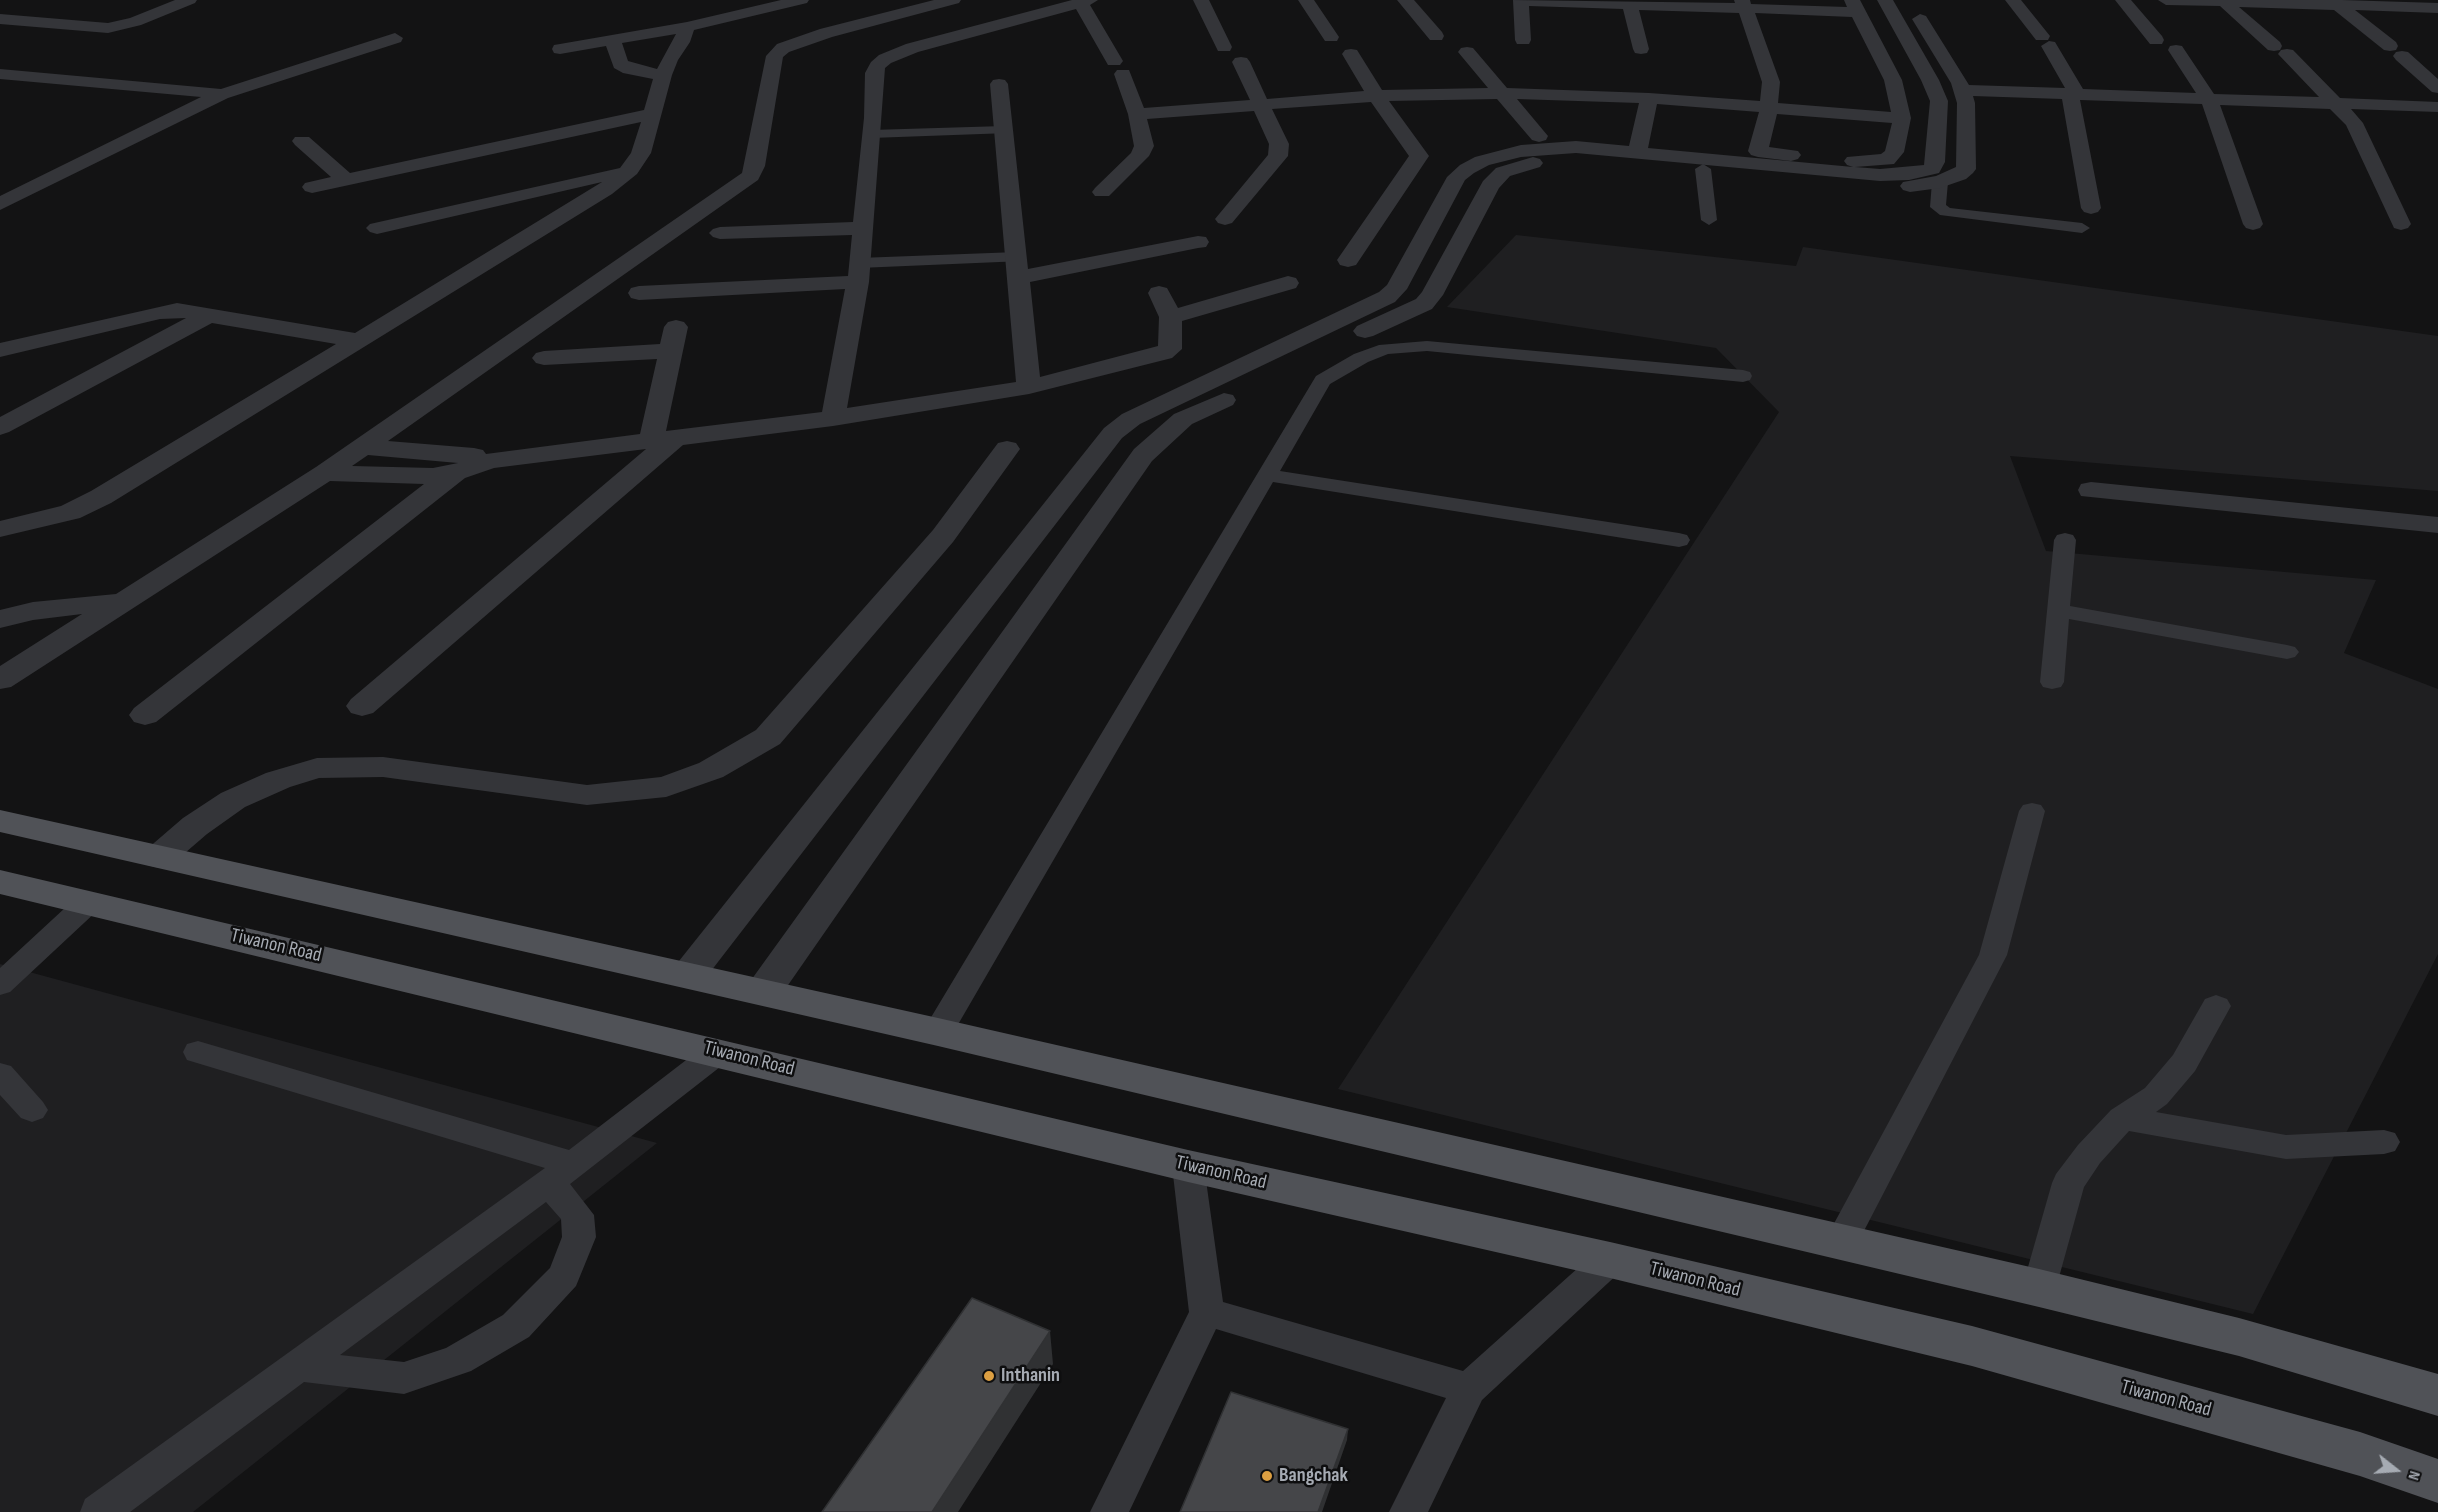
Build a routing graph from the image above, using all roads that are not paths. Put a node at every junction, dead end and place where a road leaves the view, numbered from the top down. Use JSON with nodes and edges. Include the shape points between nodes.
{"nodes":[{"id":1,"x":189,"y":0,"type":"edge"},
{"id":2,"x":801,"y":0,"type":"edge"},
{"id":3,"x":953,"y":0,"type":"edge"},
{"id":4,"x":1201,"y":0,"type":"edge"},
{"id":5,"x":1306,"y":0,"type":"edge"},
{"id":6,"x":1406,"y":0,"type":"edge"},
{"id":7,"x":1885,"y":0,"type":"edge"},
{"id":8,"x":1908,"y":0,"type":"edge"},
{"id":9,"x":2013,"y":0,"type":"edge"},
{"id":10,"x":2123,"y":0,"type":"edge"},
{"id":11,"x":2166,"y":0,"type":"edge"},
{"id":12,"x":1521,"y":1,"type":"edge"},
{"id":13,"x":2223,"y":1,"type":"edge"},
{"id":14,"x":1085,"y":2,"type":"edge"},
{"id":15,"x":1630,"y":2,"type":"edge"},
{"id":16,"x":2335,"y":3,"type":"edge"},
{"id":17,"x":1743,"y":4,"type":"edge"},
{"id":18,"x":1855,"y":6,"type":"edge"},
{"id":19,"x":2438,"y":8,"type":"edge"},
{"id":20,"x":0,"y":19,"type":"edge"},
{"id":21,"x":687,"y":27,"type":"junction"},
{"id":22,"x":1436,"y":36,"type":"dead end"},
{"id":23,"x":1331,"y":37,"type":"dead end"},
{"id":24,"x":395,"y":38,"type":"dead end"},
{"id":25,"x":612,"y":39,"type":"junction"},
{"id":26,"x":1523,"y":40,"type":"dead end"},
{"id":27,"x":2156,"y":40,"type":"dead end"},
{"id":28,"x":1224,"y":47,"type":"dead end"},
{"id":29,"x":560,"y":49,"type":"dead end"},
{"id":30,"x":1641,"y":49,"type":"dead end"},
{"id":31,"x":2176,"y":50,"type":"dead end"},
{"id":32,"x":1467,"y":52,"type":"dead end"},
{"id":33,"x":1352,"y":54,"type":"dead end"},
{"id":34,"x":1241,"y":62,"type":"dead end"},
{"id":35,"x":0,"y":74,"type":"edge"},
{"id":36,"x":663,"y":75,"type":"junction"},
{"id":37,"x":999,"y":84,"type":"dead end"},
{"id":38,"x":2438,"y":88,"type":"edge"},
{"id":39,"x":1962,"y":90,"type":"junction"},
{"id":40,"x":1502,"y":93,"type":"junction"},
{"id":41,"x":2074,"y":93,"type":"junction"},
{"id":42,"x":222,"y":94,"type":"junction"},
{"id":43,"x":1376,"y":96,"type":"junction"},
{"id":44,"x":1648,"y":98,"type":"junction"},
{"id":45,"x":2209,"y":99,"type":"junction"},
{"id":46,"x":2336,"y":103,"type":"junction"},
{"id":47,"x":1261,"y":105,"type":"junction"},
{"id":48,"x":1769,"y":107,"type":"junction"},
{"id":49,"x":2438,"y":107,"type":"edge"},
{"id":50,"x":653,"y":114,"type":"junction"},
{"id":51,"x":1137,"y":114,"type":"junction"},
{"id":52,"x":1902,"y":118,"type":"junction"},
{"id":53,"x":1004,"y":130,"type":"junction"},
{"id":54,"x":871,"y":135,"type":"junction"},
{"id":55,"x":1539,"y":136,"type":"dead end"},
{"id":56,"x":302,"y":141,"type":"dead end"},
{"id":57,"x":1638,"y":151,"type":"junction"},
{"id":58,"x":1703,"y":169,"type":"junction"},
{"id":59,"x":630,"y":170,"type":"junction"},
{"id":60,"x":346,"y":179,"type":"junction"},
{"id":61,"x":1940,"y":182,"type":"junction"},
{"id":62,"x":312,"y":187,"type":"dead end"},
{"id":63,"x":1102,"y":192,"type":"dead end"},
{"id":64,"x":0,"y":204,"type":"edge"},
{"id":65,"x":2091,"y":208,"type":"dead end"},
{"id":66,"x":1225,"y":219,"type":"dead end"},
{"id":67,"x":1709,"y":220,"type":"dead end"},
{"id":68,"x":2253,"y":224,"type":"dead end"},
{"id":69,"x":2401,"y":224,"type":"dead end"},
{"id":70,"x":377,"y":228,"type":"dead end"},
{"id":71,"x":862,"y":228,"type":"junction"},
{"id":72,"x":2082,"y":228,"type":"dead end"},
{"id":73,"x":720,"y":233,"type":"dead end"},
{"id":74,"x":1198,"y":242,"type":"dead end"},
{"id":75,"x":1348,"y":260,"type":"dead end"},
{"id":76,"x":1018,"y":267,"type":"junction"},
{"id":77,"x":858,"y":272,"type":"junction"},
{"id":78,"x":1288,"y":283,"type":"dead end"},
{"id":79,"x":639,"y":293,"type":"dead end"},
{"id":80,"x":1159,"y":293,"type":"dead end"},
{"id":81,"x":211,"y":314,"type":"junction"},
{"id":82,"x":1171,"y":317,"type":"junction"},
{"id":83,"x":676,"y":327,"type":"dead end"},
{"id":84,"x":357,"y":340,"type":"junction"},
{"id":85,"x":0,"y":351,"type":"edge"},
{"id":86,"x":671,"y":351,"type":"junction"},
{"id":87,"x":544,"y":358,"type":"dead end"},
{"id":88,"x":1743,"y":376,"type":"dead end"},
{"id":89,"x":1029,"y":387,"type":"junction"},
{"id":90,"x":833,"y":418,"type":"junction"},
{"id":91,"x":0,"y":427,"type":"edge"},
{"id":92,"x":663,"y":440,"type":"junction"},
{"id":93,"x":363,"y":447,"type":"junction"},
{"id":94,"x":1007,"y":449,"type":"dead end"},
{"id":95,"x":473,"y":463,"type":"junction"},
{"id":96,"x":325,"y":473,"type":"junction"},
{"id":97,"x":1267,"y":475,"type":"junction"},
{"id":98,"x":2091,"y":490,"type":"dead end"},
{"id":99,"x":2438,"y":525,"type":"edge"},
{"id":100,"x":0,"y":529,"type":"edge"},
{"id":101,"x":1679,"y":540,"type":"dead end"},
{"id":102,"x":2065,"y":540,"type":"dead end"},
{"id":103,"x":122,"y":601,"type":"junction"},
{"id":104,"x":2057,"y":610,"type":"junction"},
{"id":105,"x":0,"y":620,"type":"edge"},
{"id":106,"x":2287,"y":652,"type":"dead end"},
{"id":107,"x":0,"y":680,"type":"edge"},
{"id":108,"x":2052,"y":682,"type":"dead end"},
{"id":109,"x":362,"y":706,"type":"dead end"},
{"id":110,"x":145,"y":715,"type":"dead end"},
{"id":111,"x":2032,"y":811,"type":"dead end"},
{"id":112,"x":0,"y":821,"type":"edge"},
{"id":113,"x":159,"y":857,"type":"junction"},
{"id":114,"x":0,"y":882,"type":"edge"},
{"id":115,"x":89,"y":902,"type":"junction"},
{"id":116,"x":688,"y":975,"type":"junction"},
{"id":117,"x":0,"y":985,"type":"edge"},
{"id":118,"x":763,"y":992,"type":"junction"},
{"id":119,"x":2216,"y":1006,"type":"dead end"},
{"id":120,"x":938,"y":1032,"type":"junction"},
{"id":121,"x":198,"y":1052,"type":"dead end"},
{"id":122,"x":718,"y":1052,"type":"junction"},
{"id":123,"x":0,"y":1074,"type":"edge"},
{"id":124,"x":32,"y":1110,"type":"dead end"},
{"id":125,"x":2122,"y":1118,"type":"junction"},
{"id":126,"x":2384,"y":1142,"type":"dead end"},
{"id":127,"x":1188,"y":1166,"type":"junction"},
{"id":128,"x":562,"y":1173,"type":"junction"},
{"id":129,"x":1841,"y":1242,"type":"junction"},
{"id":130,"x":1610,"y":1260,"type":"junction"},
{"id":131,"x":2039,"y":1288,"type":"junction"},
{"id":132,"x":1207,"y":1312,"type":"junction"},
{"id":133,"x":298,"y":1366,"type":"junction"},
{"id":134,"x":1469,"y":1389,"type":"junction"},
{"id":135,"x":2438,"y":1395,"type":"edge"},
{"id":136,"x":2438,"y":1481,"type":"edge"},
{"id":137,"x":99,"y":1512,"type":"edge"},
{"id":138,"x":1109,"y":1512,"type":"edge"},
{"id":139,"x":1408,"y":1512,"type":"edge"}],
"edges":[{"from":1,"to":20,"type":"street","via":[[135,22],[108,28]]},
{"from":2,"to":21,"type":"street"},
{"from":3,"to":93,"type":"street","via":[[783,48],[775,56],[751,176]]},
{"from":4,"to":28,"type":"street"},
{"from":5,"to":23,"type":"street"},
{"from":6,"to":22,"type":"street"},
{"from":7,"to":57,"type":"street","via":[[1939,101],[1932,169],[1880,175]]},
{"from":8,"to":39,"type":"street"},
{"from":9,"to":41,"type":"street","via":[[2046,41]]},
{"from":10,"to":27,"type":"street"},
{"from":11,"to":13,"type":"street"},
{"from":12,"to":15,"type":"street"},
{"from":12,"to":26,"type":"street"},
{"from":13,"to":16,"type":"street"},
{"from":13,"to":46,"type":"street"},
{"from":14,"to":51,"type":"street","via":[[1084,7],[1119,68]]},
{"from":14,"to":54,"type":"street","via":[[912,48],[885,59],[874,73]]},
{"from":15,"to":17,"type":"street"},
{"from":15,"to":30,"type":"street"},
{"from":16,"to":19,"type":"street"},
{"from":16,"to":38,"type":"street"},
{"from":17,"to":18,"type":"street"},
{"from":17,"to":48,"type":"street","via":[[1771,82]]},
{"from":18,"to":52,"type":"street","via":[[1893,80]]},
{"from":21,"to":25,"type":"street"},
{"from":21,"to":36,"type":"street"},
{"from":24,"to":42,"type":"street"},
{"from":25,"to":29,"type":"street"},
{"from":25,"to":36,"type":"street","via":[[620,64]]},
{"from":31,"to":45,"type":"street"},
{"from":32,"to":40,"type":"street"},
{"from":33,"to":43,"type":"street"},
{"from":34,"to":47,"type":"street"},
{"from":35,"to":42,"type":"street"},
{"from":36,"to":50,"type":"street"},
{"from":37,"to":53,"type":"street"},
{"from":39,"to":41,"type":"street"},
{"from":39,"to":61,"type":"street","via":[[1966,103],[1966,169]]},
{"from":40,"to":43,"type":"street"},
{"from":40,"to":44,"type":"street"},
{"from":40,"to":55,"type":"street"},
{"from":41,"to":45,"type":"street"},
{"from":41,"to":65,"type":"street"},
{"from":42,"to":64,"type":"street"},
{"from":43,"to":47,"type":"street"},
{"from":43,"to":75,"type":"street","via":[[1419,156]]},
{"from":44,"to":48,"type":"street"},
{"from":44,"to":57,"type":"street"},
{"from":45,"to":46,"type":"street"},
{"from":45,"to":68,"type":"street"},
{"from":46,"to":49,"type":"street"},
{"from":46,"to":69,"type":"street","via":[[2354,123]]},
{"from":47,"to":51,"type":"street"},
{"from":47,"to":66,"type":"street","via":[[1279,144],[1278,156]]},
{"from":48,"to":52,"type":"street"},
{"from":48,"to":52,"type":"street","via":[[1758,151],[1865,162],[1887,160],[1894,152]]},
{"from":50,"to":59,"type":"street","via":[[641,153]]},
{"from":50,"to":60,"type":"street"},
{"from":51,"to":63,"type":"street","via":[[1144,146],[1139,156]]},
{"from":53,"to":54,"type":"lane"},
{"from":53,"to":76,"type":"street"},
{"from":54,"to":71,"type":"street"},
{"from":56,"to":60,"type":"street"},
{"from":57,"to":116,"type":"street","via":[[1540,148],[1502,155],[1467,169],[1457,177],[1396,289],[1387,297],[1131,419],[1113,433]]},
{"from":58,"to":61,"type":"street","via":[[1872,185]]},
{"from":58,"to":67,"type":"lane"},
{"from":58,"to":118,"type":"street","via":[[1581,158],[1524,164],[1503,172],[1490,185],[1424,304],[1183,420],[1159,439],[1132,471]]},
{"from":59,"to":70,"type":"street"},
{"from":59,"to":84,"type":"street","via":[[605,190]]},
{"from":60,"to":62,"type":"street"},
{"from":61,"to":72,"type":"lane","via":[[1938,207],[1946,212]]},
{"from":71,"to":73,"type":"street"},
{"from":71,"to":77,"type":"street"},
{"from":74,"to":76,"type":"street"},
{"from":76,"to":77,"type":"lane"},
{"from":76,"to":89,"type":"street"},
{"from":77,"to":79,"type":"street"},
{"from":77,"to":90,"type":"street"},
{"from":78,"to":82,"type":"street"},
{"from":80,"to":82,"type":"street"},
{"from":81,"to":84,"type":"street"},
{"from":81,"to":85,"type":"street","via":[[160,312]]},
{"from":81,"to":91,"type":"street"},
{"from":82,"to":89,"type":"street","via":[[1170,349],[1164,353]]},
{"from":83,"to":86,"type":"street"},
{"from":84,"to":100,"type":"street","via":[[101,497],[70,512]]},
{"from":86,"to":87,"type":"street"},
{"from":86,"to":92,"type":"street"},
{"from":88,"to":97,"type":"lane","via":[[1427,346],[1385,349],[1323,380]]},
{"from":89,"to":90,"type":"street"},
{"from":90,"to":92,"type":"street"},
{"from":92,"to":95,"type":"street"},
{"from":92,"to":109,"type":"street"},
{"from":93,"to":95,"type":"street"},
{"from":93,"to":96,"type":"street"},
{"from":94,"to":113,"type":"street","via":[[943,536],[768,737],[711,770],[666,787],[587,795],[383,767],[317,768],[233,800]]},
{"from":95,"to":96,"type":"street","via":[[418,477]]},
{"from":95,"to":110,"type":"street"},
{"from":96,"to":103,"type":"street"},
{"from":97,"to":101,"type":"lane"},
{"from":97,"to":120,"type":"lane"},
{"from":98,"to":99,"type":"street"},
{"from":102,"to":104,"type":"lane"},
{"from":103,"to":105,"type":"street","via":[[33,611]]},
{"from":103,"to":107,"type":"street"},
{"from":104,"to":106,"type":"lane"},
{"from":104,"to":108,"type":"lane"},
{"from":111,"to":129,"type":"lane","via":[[1993,955]]},
{"from":112,"to":113,"type":"main road"},
{"from":113,"to":116,"type":"main road"},
{"from":114,"to":115,"type":"main road","name":"Tiwanon Road"},
{"from":115,"to":117,"type":"lane"},
{"from":115,"to":122,"type":"main road","name":"Tiwanon Road"},
{"from":116,"to":118,"type":"main road"},
{"from":118,"to":120,"type":"main road"},
{"from":119,"to":125,"type":"lane","via":[[2184,1063],[2156,1096]]},
{"from":120,"to":129,"type":"main road"},
{"from":121,"to":128,"type":"lane"},
{"from":122,"to":127,"type":"main road","name":"Tiwanon Road"},
{"from":122,"to":128,"type":"lane"},
{"from":123,"to":124,"type":"lane"},
{"from":125,"to":126,"type":"lane","via":[[2286,1147]]},
{"from":125,"to":131,"type":"lane","via":[[2068,1183]]},
{"from":127,"to":130,"type":"main road","name":"Tiwanon Road"},
{"from":127,"to":132,"type":"lane"},
{"from":128,"to":133,"type":"lane"},
{"from":128,"to":133,"type":"lane","via":[[577,1215],[579,1237],[564,1276],[516,1326],[458,1360],[404,1378]]},
{"from":129,"to":131,"type":"main road"},
{"from":130,"to":134,"type":"lane"},
{"from":130,"to":136,"type":"main road","name":"Tiwanon Road","via":[[1983,1349],[2360,1454]]},
{"from":131,"to":135,"type":"main road","via":[[2239,1337]]},
{"from":132,"to":134,"type":"lane"},
{"from":132,"to":138,"type":"lane"},
{"from":133,"to":137,"type":"lane"},
{"from":134,"to":139,"type":"lane"}]}
